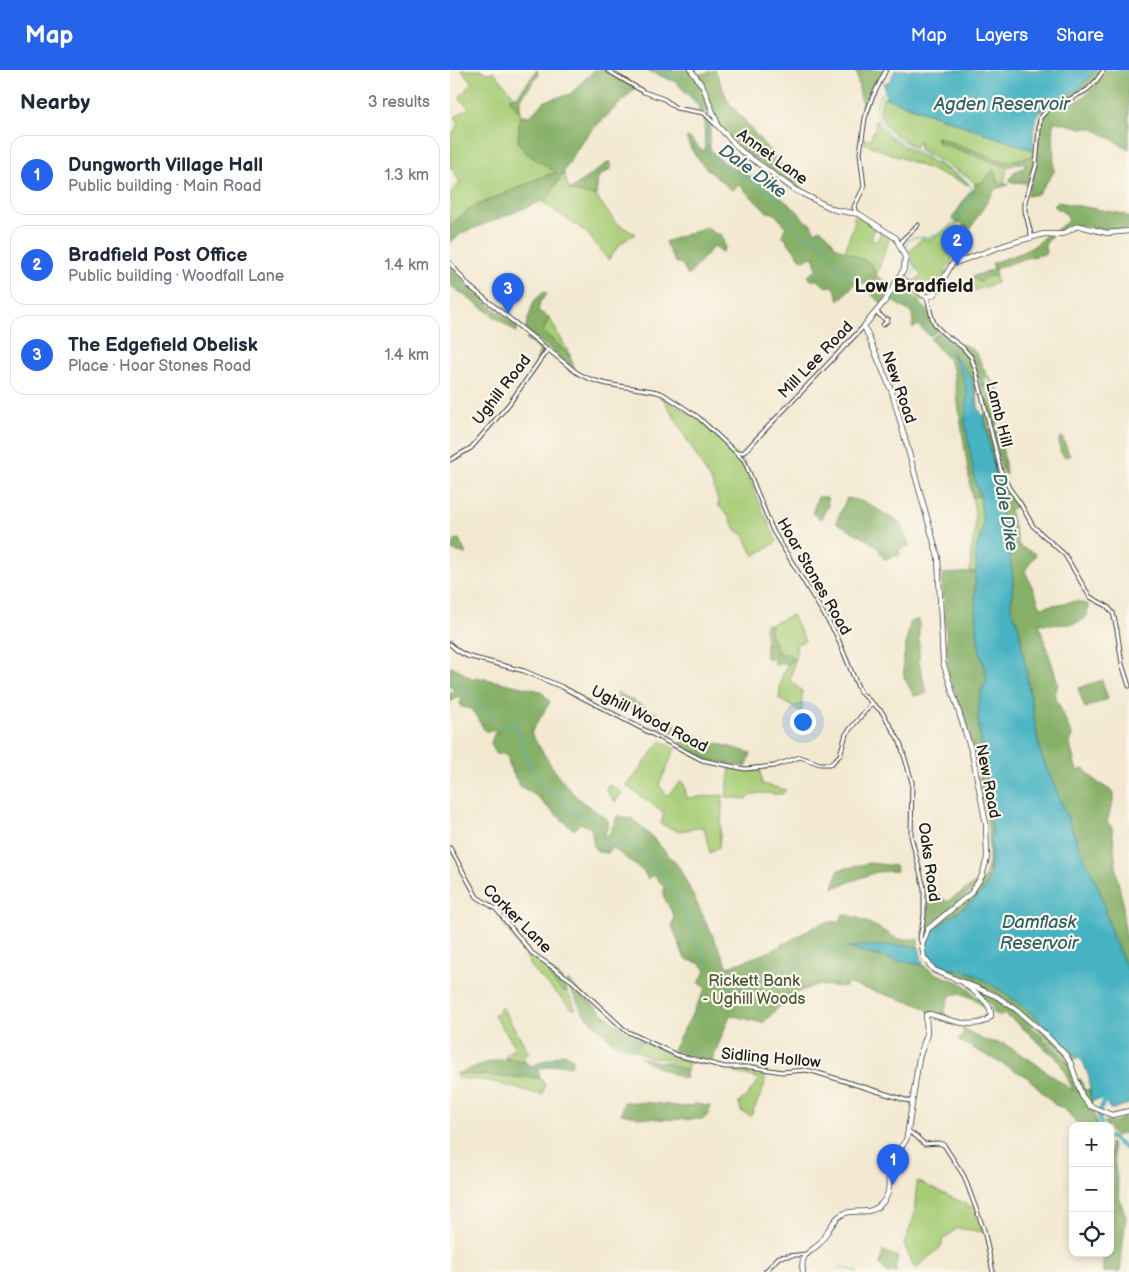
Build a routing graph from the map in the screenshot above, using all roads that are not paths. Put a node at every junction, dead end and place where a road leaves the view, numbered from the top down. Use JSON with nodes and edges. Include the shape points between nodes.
{"nodes":[{"id":1,"x":607,"y":70,"type":"edge"},
{"id":2,"x":692,"y":70,"type":"edge"},
{"id":3,"x":886,"y":70,"type":"edge"},
{"id":4,"x":1104,"y":70,"type":"edge"},
{"id":5,"x":717,"y":125,"type":"junction"},
{"id":6,"x":854,"y":207,"type":"junction"},
{"id":7,"x":848,"y":212,"type":"junction"},
{"id":8,"x":856,"y":213,"type":"junction"},
{"id":9,"x":918,"y":225,"type":"dead end"},
{"id":10,"x":962,"y":227,"type":"dead end"},
{"id":11,"x":1129,"y":231,"type":"edge"},
{"id":12,"x":896,"y":238,"type":"junction"},
{"id":13,"x":1032,"y":238,"type":"junction"},
{"id":14,"x":903,"y":239,"type":"junction"},
{"id":15,"x":900,"y":246,"type":"junction"},
{"id":16,"x":450,"y":263,"type":"edge"},
{"id":17,"x":952,"y":264,"type":"junction"},
{"id":18,"x":904,"y":268,"type":"junction"},
{"id":19,"x":898,"y":279,"type":"junction"},
{"id":20,"x":907,"y":281,"type":"junction"},
{"id":21,"x":927,"y":297,"type":"junction"},
{"id":22,"x":876,"y":312,"type":"junction"},
{"id":23,"x":883,"y":325,"type":"dead end"},
{"id":24,"x":864,"y":326,"type":"junction"},
{"id":25,"x":548,"y":349,"type":"junction"},
{"id":26,"x":744,"y":452,"type":"junction"},
{"id":27,"x":737,"y":453,"type":"junction"},
{"id":28,"x":743,"y":458,"type":"junction"},
{"id":29,"x":450,"y":460,"type":"edge"},
{"id":30,"x":450,"y":644,"type":"edge"},
{"id":31,"x":1129,"y":686,"type":"edge"},
{"id":32,"x":872,"y":703,"type":"junction"},
{"id":33,"x":450,"y":848,"type":"edge"},
{"id":34,"x":922,"y":945,"type":"junction"},
{"id":35,"x":561,"y":974,"type":"joint"},
{"id":36,"x":964,"y":982,"type":"junction"},
{"id":37,"x":912,"y":1102,"type":"junction"},
{"id":38,"x":1129,"y":1111,"type":"edge"},
{"id":39,"x":908,"y":1131,"type":"junction"},
{"id":40,"x":806,"y":1254,"type":"junction"},
{"id":41,"x":764,"y":1272,"type":"edge"},
{"id":42,"x":803,"y":1272,"type":"edge"},
{"id":43,"x":993,"y":1272,"type":"edge"}],
"edges":[{"from":1,"to":5,"type":"street","via":[[676,108],[706,114]]},
{"from":2,"to":5,"type":"street","via":[[703,87]]},
{"from":3,"to":6,"type":"street","via":[[865,118],[860,153],[864,187]]},
{"from":4,"to":13,"type":"street","via":[[1087,90],[1050,106],[1040,118],[1036,166],[1024,201]]},
{"from":5,"to":7,"type":"street","name":"Annet Lane","via":[[741,150],[794,190],[836,210]]},
{"from":6,"to":7,"type":"street"},
{"from":6,"to":8,"type":"street"},
{"from":7,"to":8,"type":"street","name":"Annet Lane"},
{"from":8,"to":12,"type":"street"},
{"from":9,"to":14,"type":"street"},
{"from":10,"to":17,"type":"street"},
{"from":11,"to":13,"type":"street","via":[[1107,233],[1080,226],[1062,234],[1048,233]]},
{"from":12,"to":14,"type":"street"},
{"from":12,"to":15,"type":"street"},
{"from":13,"to":17,"type":"street"},
{"from":14,"to":15,"type":"street"},
{"from":15,"to":18,"type":"street","via":[[905,257]]},
{"from":16,"to":25,"type":"street","name":"Hoar Stones Road","via":[[470,286]]},
{"from":17,"to":21,"type":"street","via":[[933,295]]},
{"from":18,"to":19,"type":"street","name":"Mill Lee Road"},
{"from":18,"to":20,"type":"street"},
{"from":19,"to":20,"type":"street"},
{"from":19,"to":22,"type":"street","name":"Mill Lee Road"},
{"from":20,"to":21,"type":"street"},
{"from":21,"to":31,"type":"street","name":"Lamb Hill","via":[[936,325],[967,352],[974,363],[1008,488],[1033,526],[1065,555],[1090,597],[1113,613]]},
{"from":22,"to":23,"type":"street","via":[[888,320]]},
{"from":22,"to":24,"type":"street","name":"Mill Lee Road"},
{"from":24,"to":26,"type":"street","name":"Mill Lee Road"},
{"from":24,"to":34,"type":"street","name":"New Road","via":[[892,392],[938,557],[943,662],[972,753],[986,824],[987,858],[982,876],[971,892],[928,929]]},
{"from":25,"to":27,"type":"street","name":"Hoar Stones Road","via":[[584,377],[663,394],[698,417]]},
{"from":25,"to":29,"type":"street","name":"Ughill Road","via":[[509,404],[471,448]]},
{"from":26,"to":27,"type":"street"},
{"from":26,"to":28,"type":"street"},
{"from":27,"to":28,"type":"street","name":"Hoar Stones Road"},
{"from":28,"to":32,"type":"street","name":"Hoar Stones Road","via":[[773,531],[836,634],[860,692]]},
{"from":30,"to":32,"type":"street","name":"Ughill Wood Road","via":[[467,656],[524,671],[562,687],[702,760],[746,769],[774,766],[800,757],[820,764],[833,764],[840,755],[846,734]]},
{"from":32,"to":34,"type":"street","name":"Oaks Road","via":[[882,712],[897,736],[912,782],[911,836],[926,899],[920,938]]},
{"from":33,"to":35,"type":"street","name":"Corker Lane","via":[[475,894],[496,909],[532,953]]},
{"from":34,"to":36,"type":"street","via":[[924,958],[931,968]]},
{"from":35,"to":37,"type":"street","name":"Sidling Hollow","via":[[626,1031],[677,1055],[725,1067],[782,1072],[806,1070]]},
{"from":36,"to":37,"type":"street","via":[[987,1004],[991,1016],[985,1021],[972,1023],[926,1015],[927,1034],[919,1058]]},
{"from":36,"to":38,"type":"street","via":[[996,996],[1046,1035],[1071,1064],[1082,1096],[1090,1106],[1108,1115]]},
{"from":37,"to":39,"type":"street"},
{"from":39,"to":40,"type":"street","via":[[905,1144],[893,1155],[885,1200],[868,1211],[839,1216],[821,1242]]},
{"from":39,"to":43,"type":"street","via":[[924,1144],[944,1145],[962,1171],[984,1230]]},
{"from":40,"to":41,"type":"street","via":[[779,1258]]},
{"from":40,"to":42,"type":"street"}]}
